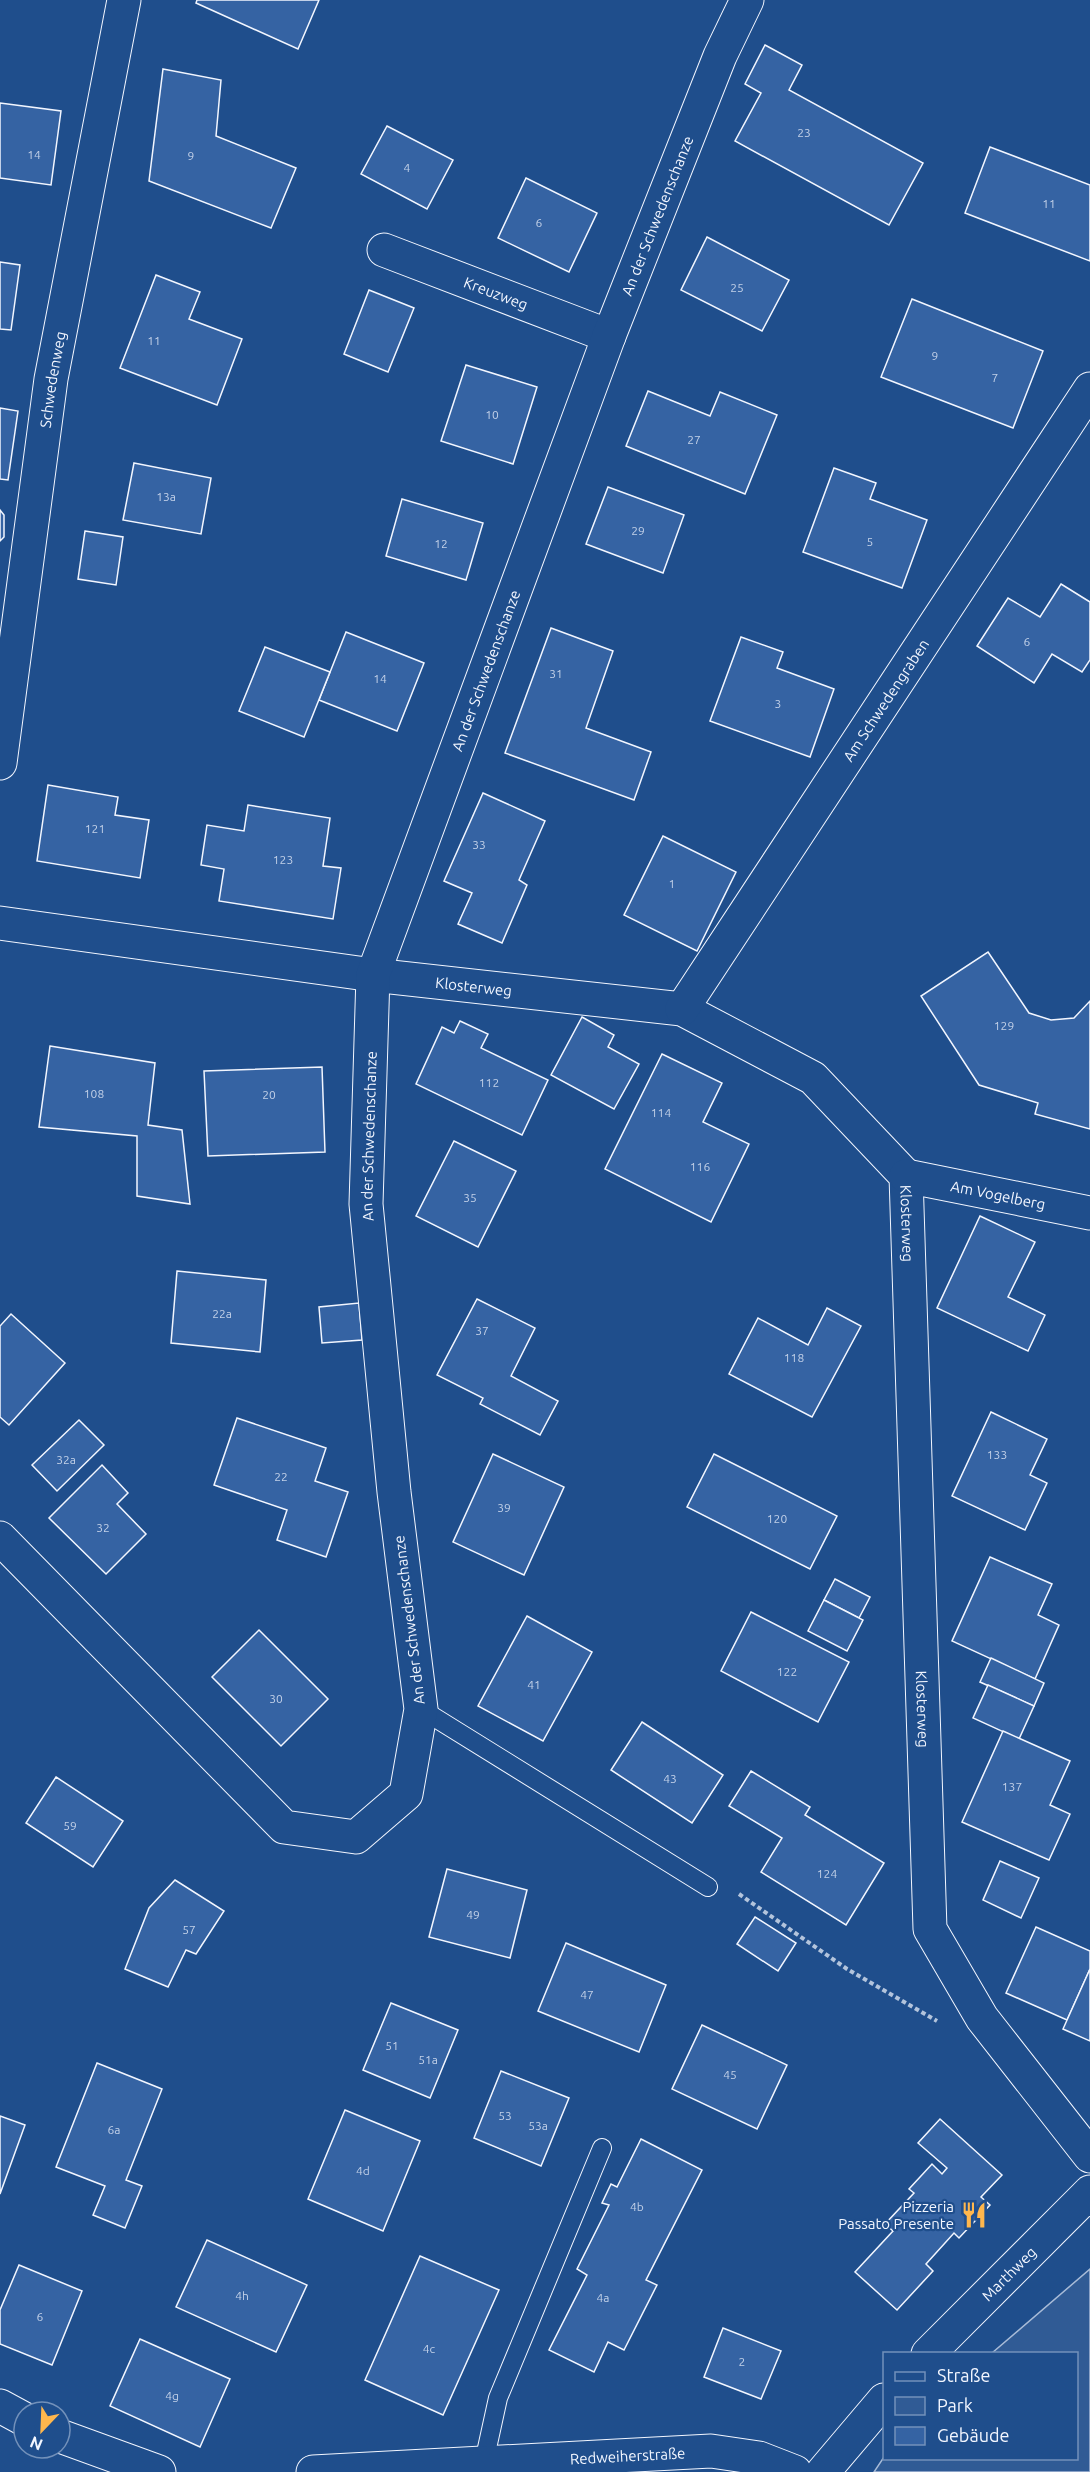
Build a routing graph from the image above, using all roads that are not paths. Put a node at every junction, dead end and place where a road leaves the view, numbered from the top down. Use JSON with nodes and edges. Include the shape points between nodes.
{"nodes":[{"id":1,"x":124,"y":0,"type":"edge"},
{"id":2,"x":747,"y":0,"type":"edge"},
{"id":3,"x":384,"y":250,"type":"dead end"},
{"id":4,"x":609,"y":336,"type":"junction"},
{"id":5,"x":1090,"y":389,"type":"edge"},
{"id":6,"x":0,"y":763,"type":"edge"},
{"id":7,"x":0,"y":923,"type":"edge"},
{"id":8,"x":373,"y":975,"type":"junction"},
{"id":9,"x":682,"y":1009,"type":"junction"},
{"id":10,"x":906,"y":1176,"type":"junction"},
{"id":11,"x":1090,"y":1213,"type":"edge"},
{"id":12,"x":0,"y":1538,"type":"edge"},
{"id":13,"x":421,"y":1709,"type":"junction"},
{"id":14,"x":708,"y":1887,"type":"road end"},
{"id":15,"x":602,"y":2148,"type":"dead end"},
{"id":16,"x":1090,"y":2156,"type":"edge"},
{"id":17,"x":1090,"y":2192,"type":"edge"},
{"id":18,"x":930,"y":2352,"type":"edge"},
{"id":19,"x":883,"y":2402,"type":"edge"},
{"id":20,"x":72,"y":2440,"type":"edge"},
{"id":21,"x":484,"y":2462,"type":"junction"},
{"id":22,"x":159,"y":2472,"type":"edge"},
{"id":23,"x":313,"y":2472,"type":"edge"},
{"id":24,"x":795,"y":2472,"type":"edge"},
{"id":25,"x":824,"y":2472,"type":"edge"}],
"edges":[{"from":1,"to":6,"type":"street","name":"Schwedenweg","via":[[51,379]]},
{"from":2,"to":4,"type":"street","name":"An der Schwedenschanze","via":[[720,56]]},
{"from":3,"to":4,"type":"street","name":"Kreuzweg"},
{"from":4,"to":8,"type":"street","name":"An der Schwedenschanze"},
{"from":5,"to":9,"type":"street","name":"Am Schwedengraben"},
{"from":7,"to":8,"type":"street","name":"Klosterweg"},
{"from":8,"to":9,"type":"street","name":"Klosterweg"},
{"from":8,"to":13,"type":"street","name":"An der Schwedenschanze","via":[[366,1204],[394,1492]]},
{"from":9,"to":10,"type":"street","name":"Klosterweg","via":[[813,1078]]},
{"from":10,"to":11,"type":"street","name":"Am Vogelberg"},
{"from":10,"to":16,"type":"street","name":"Klosterweg","via":[[930,1929],[982,2018]]},
{"from":12,"to":13,"type":"street","name":"An der Schwedenschanze","via":[[284,1827],[356,1837],[406,1794]]},
{"from":13,"to":14,"type":"lane"},
{"from":15,"to":21,"type":"lane","via":[[498,2398]]},
{"from":17,"to":18,"type":"street","name":"Marthweg"},
{"from":19,"to":25,"type":"street"},
{"from":20,"to":22,"type":"street"},
{"from":21,"to":23,"type":"street","name":"Redweiherstraße"},
{"from":21,"to":24,"type":"street","name":"Redweiherstraße","via":[[711,2451],[759,2457]]}]}
